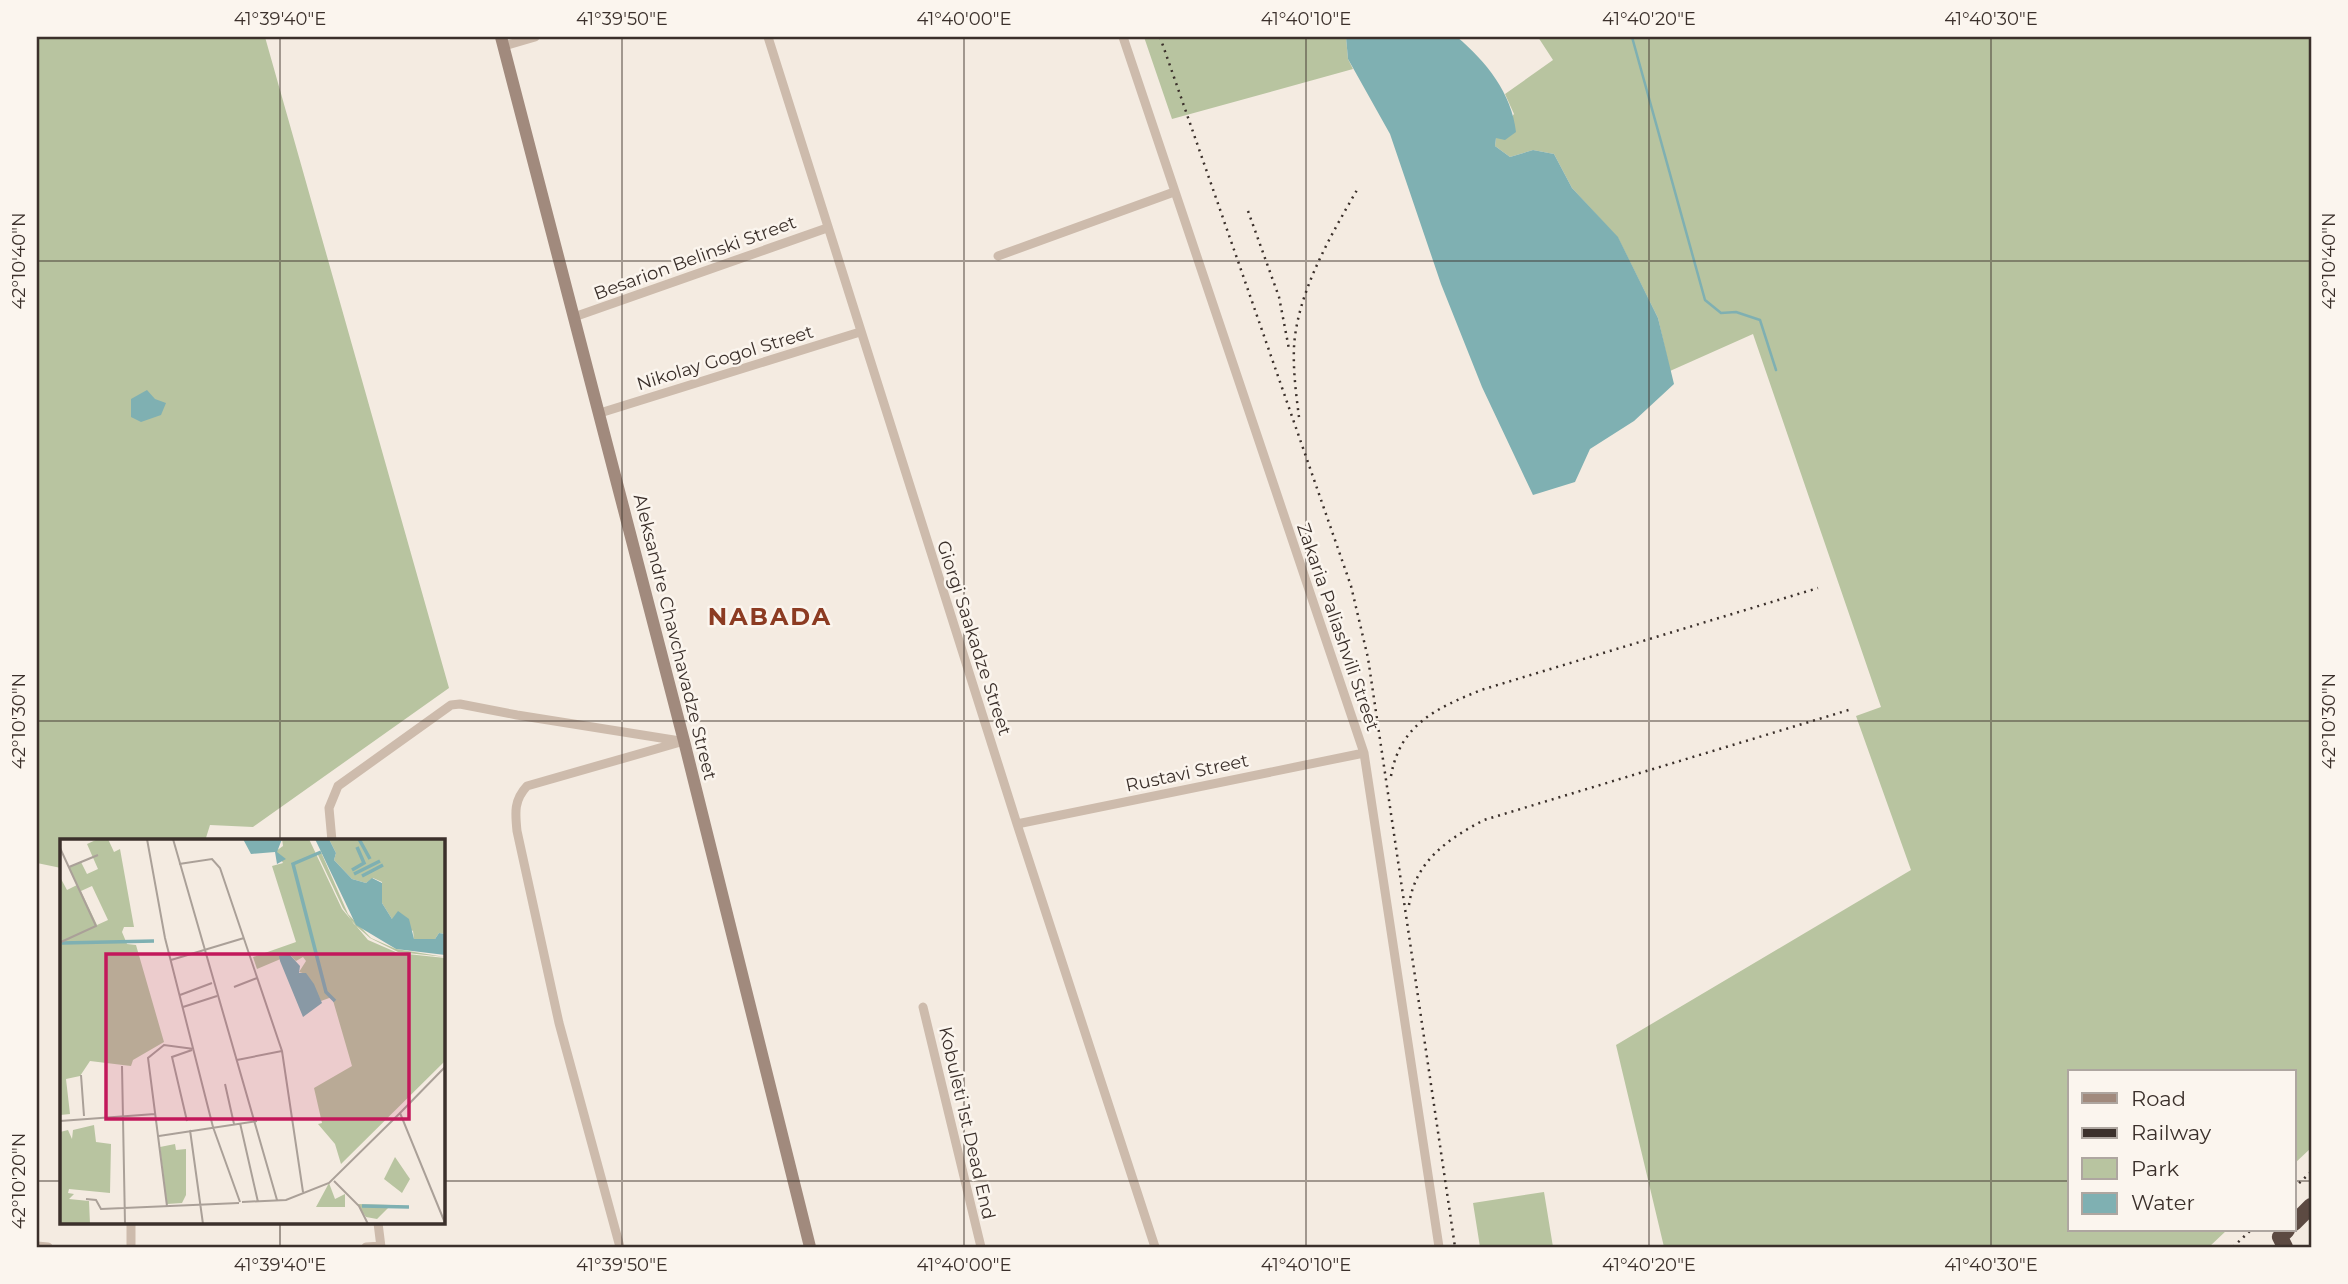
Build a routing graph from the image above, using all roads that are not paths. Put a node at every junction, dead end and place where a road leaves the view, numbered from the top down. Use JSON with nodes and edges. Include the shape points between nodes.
{"nodes":[{"id":1,"x":535,"y":37,"type":"edge"},
{"id":2,"x":768,"y":37,"type":"edge"},
{"id":3,"x":1123,"y":37,"type":"edge"},
{"id":4,"x":503,"y":41,"type":"edge"},
{"id":5,"x":1174,"y":192,"type":"junction"},
{"id":6,"x":827,"y":228,"type":"junction"},
{"id":7,"x":998,"y":256,"type":"dead end"},
{"id":8,"x":574,"y":317,"type":"junction"},
{"id":9,"x":860,"y":332,"type":"junction"},
{"id":10,"x":600,"y":413,"type":"junction"},
{"id":11,"x":684,"y":741,"type":"junction"},
{"id":12,"x":1364,"y":753,"type":"junction"},
{"id":13,"x":1017,"y":824,"type":"junction"},
{"id":14,"x":332,"y":839,"type":"edge"},
{"id":15,"x":923,"y":1007,"type":"dead end"},
{"id":16,"x":2311,"y":1206,"type":"edge"},
{"id":17,"x":2296,"y":1221,"type":"edge"},
{"id":18,"x":131,"y":1224,"type":"edge"},
{"id":19,"x":378,"y":1224,"type":"edge"},
{"id":20,"x":37,"y":1246,"type":"edge"},
{"id":21,"x":48,"y":1247,"type":"edge"},
{"id":22,"x":131,"y":1247,"type":"edge"},
{"id":23,"x":366,"y":1247,"type":"edge"},
{"id":24,"x":381,"y":1247,"type":"edge"},
{"id":25,"x":620,"y":1247,"type":"edge"},
{"id":26,"x":810,"y":1247,"type":"edge"},
{"id":27,"x":981,"y":1247,"type":"edge"},
{"id":28,"x":1155,"y":1247,"type":"edge"},
{"id":29,"x":1439,"y":1247,"type":"edge"}],
"edges":[{"from":1,"to":4,"type":"street"},
{"from":2,"to":6,"type":"street","name":"Giorgi Saakadze Street"},
{"from":3,"to":5,"type":"street","name":"Zakaria Paliashvili Street"},
{"from":4,"to":8,"type":"street","name":"Aleksandre Chavchavadze Street"},
{"from":5,"to":7,"type":"street"},
{"from":5,"to":12,"type":"street","name":"Zakaria Paliashvili Street"},
{"from":6,"to":8,"type":"street","name":"Besarion Belinski Street"},
{"from":6,"to":9,"type":"street","name":"Giorgi Saakadze Street"},
{"from":8,"to":10,"type":"street","name":"Aleksandre Chavchavadze Street"},
{"from":9,"to":10,"type":"street","name":"Nikolay Gogol Street"},
{"from":9,"to":13,"type":"street","name":"Giorgi Saakadze Street"},
{"from":10,"to":11,"type":"street","name":"Aleksandre Chavchavadze Street"},
{"from":11,"to":14,"type":"street","via":[[451,705],[338,786],[329,807]]},
{"from":11,"to":25,"type":"street","via":[[527,786],[516,804],[517,831],[559,1024]]},
{"from":11,"to":26,"type":"street","name":"Aleksandre Chavchavadze Street"},
{"from":12,"to":13,"type":"street","name":"Rustavi Street"},
{"from":12,"to":29,"type":"street","name":"Zakaria Paliashvili Street"},
{"from":13,"to":28,"type":"street","name":"Giorgi Saakadze Street"},
{"from":15,"to":27,"type":"street","name":"Kobuleti 1st Dead End"},
{"from":16,"to":17,"type":"highway"},
{"from":18,"to":22,"type":"street"},
{"from":19,"to":24,"type":"street"},
{"from":20,"to":21,"type":"street"},
{"from":23,"to":24,"type":"street"}]}
